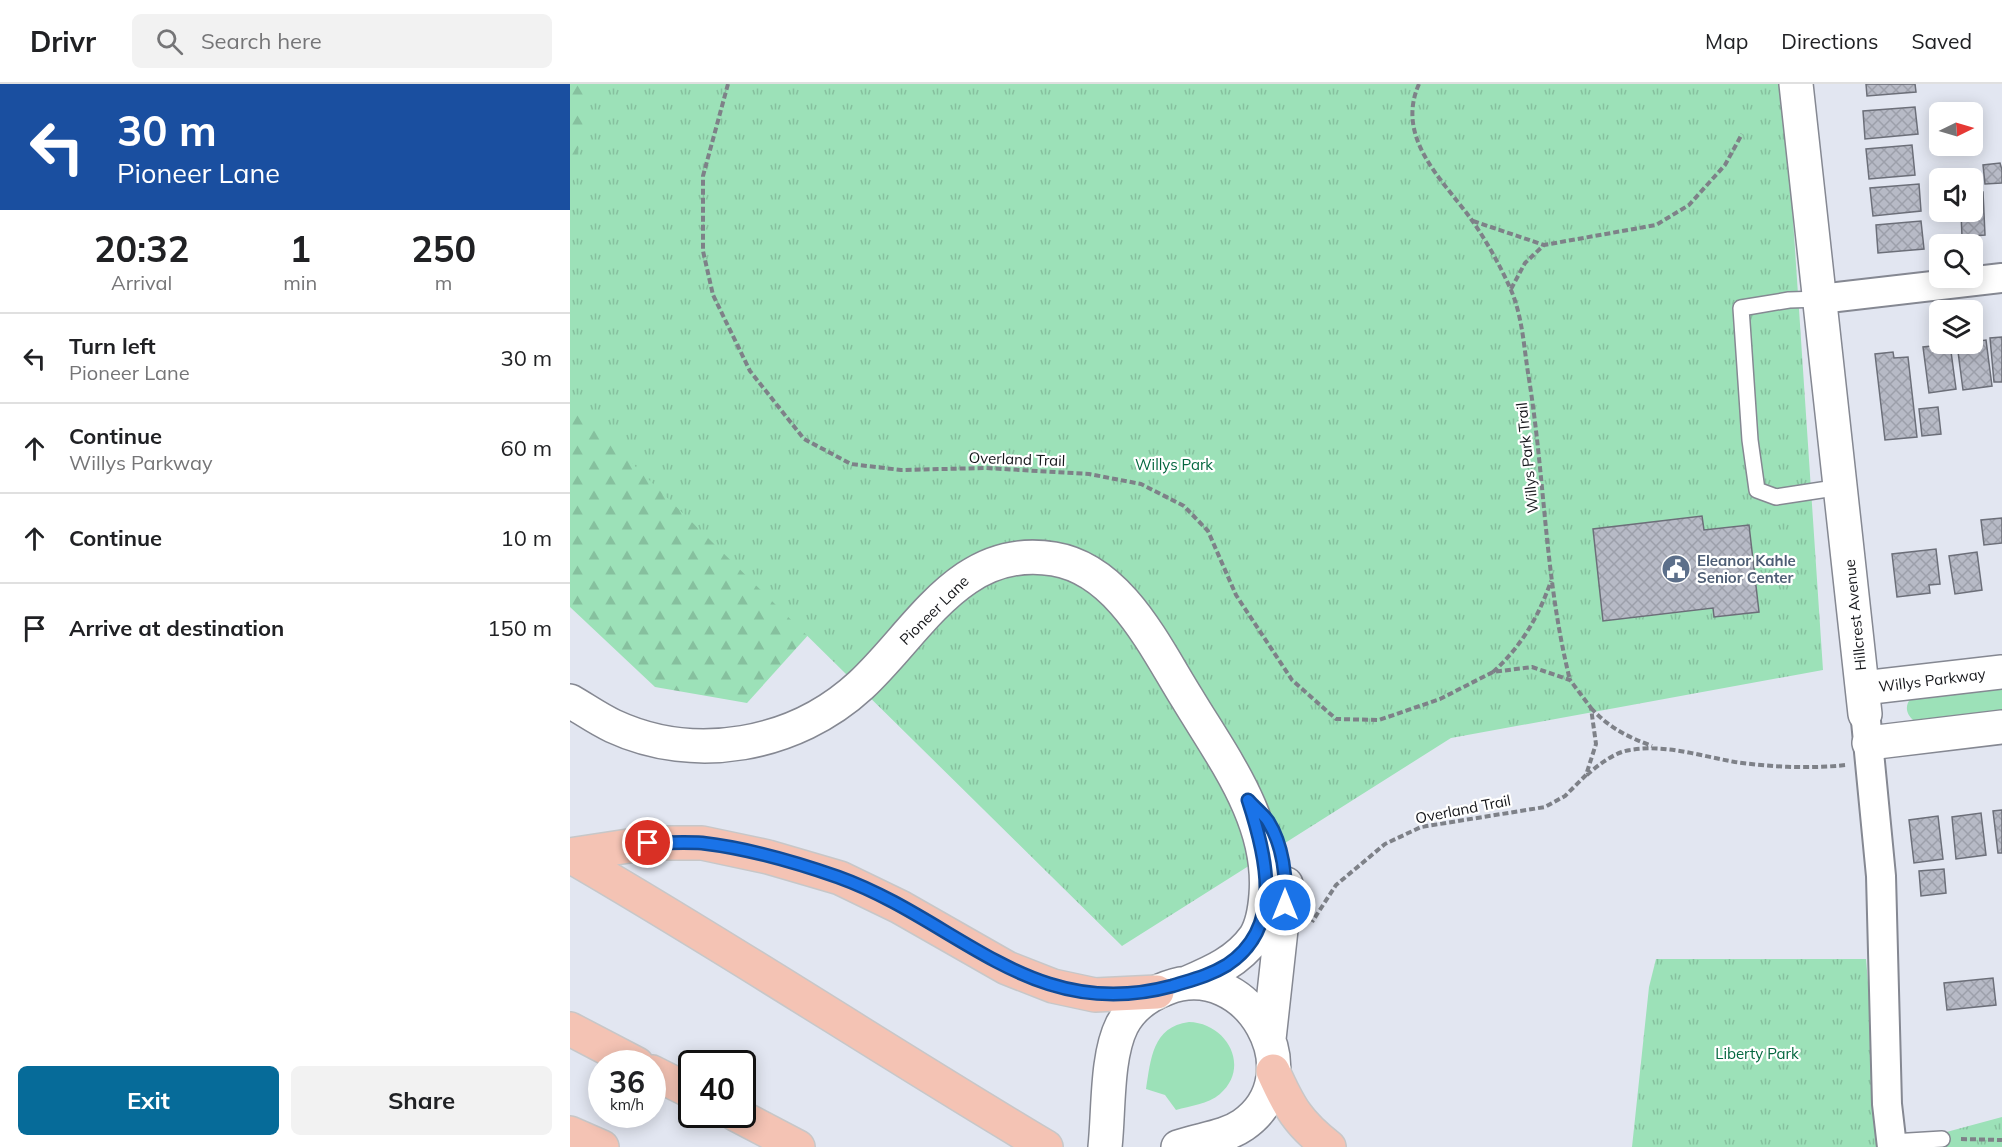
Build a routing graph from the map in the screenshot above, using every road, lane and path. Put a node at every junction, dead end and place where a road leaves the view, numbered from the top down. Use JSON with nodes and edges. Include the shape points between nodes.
{"nodes":[{"id":1,"x":728,"y":84,"type":"edge"},
{"id":2,"x":1419,"y":84,"type":"edge"},
{"id":3,"x":1797,"y":84,"type":"edge"},
{"id":4,"x":1742,"y":134,"type":"dead end"},
{"id":5,"x":1473,"y":221,"type":"junction"},
{"id":6,"x":1544,"y":245,"type":"junction"},
{"id":7,"x":2002,"y":278,"type":"edge"},
{"id":8,"x":1511,"y":290,"type":"junction"},
{"id":9,"x":1820,"y":299,"type":"junction"},
{"id":10,"x":1841,"y":487,"type":"junction"},
{"id":11,"x":1552,"y":578,"type":"junction"},
{"id":12,"x":1493,"y":672,"type":"junction"},
{"id":13,"x":2002,"y":672,"type":"edge"},
{"id":14,"x":1570,"y":680,"type":"junction"},
{"id":15,"x":570,"y":701,"type":"edge"},
{"id":16,"x":1591,"y":708,"type":"junction"},
{"id":17,"x":1867,"y":727,"type":"junction"},
{"id":18,"x":2002,"y":727,"type":"edge"},
{"id":19,"x":1656,"y":748,"type":"junction"},
{"id":20,"x":1586,"y":775,"type":"junction"},
{"id":21,"x":1248,"y":800,"type":"junction"},
{"id":22,"x":570,"y":856,"type":"edge"},
{"id":23,"x":1308,"y":932,"type":"dead end"},
{"id":24,"x":1172,"y":987,"type":"junction"},
{"id":25,"x":570,"y":1029,"type":"edge"},
{"id":26,"x":610,"y":1050,"type":"edge"},
{"id":27,"x":1271,"y":1055,"type":"junction"},
{"id":28,"x":756,"y":1125,"type":"edge"},
{"id":29,"x":570,"y":1133,"type":"edge"},
{"id":30,"x":1942,"y":1139,"type":"joint"},
{"id":31,"x":2002,"y":1140,"type":"edge"},
{"id":32,"x":1038,"y":1142,"type":"edge"},
{"id":33,"x":1892,"y":1144,"type":"edge"},
{"id":34,"x":602,"y":1147,"type":"edge"},
{"id":35,"x":798,"y":1147,"type":"edge"},
{"id":36,"x":1105,"y":1147,"type":"edge"},
{"id":37,"x":1178,"y":1147,"type":"edge"},
{"id":38,"x":1329,"y":1147,"type":"edge"}],
"edges":[{"from":1,"to":12,"type":"path","name":"Overland Trail","via":[[703,176],[703,251],[713,295],[750,371],[804,439],[851,464],[901,470],[986,468],[1089,474],[1141,484],[1167,497],[1184,506],[1208,531],[1236,595],[1292,680],[1336,719],[1379,720],[1440,699]]},
{"from":2,"to":5,"type":"path","via":[[1411,114],[1424,158]]},
{"from":3,"to":9,"type":"street","name":"Hillcrest Avenue"},
{"from":4,"to":6,"type":"path","via":[[1725,165],[1689,205],[1656,225]]},
{"from":5,"to":6,"type":"path"},
{"from":5,"to":8,"type":"path"},
{"from":6,"to":8,"type":"path","via":[[1525,263]]},
{"from":7,"to":9,"type":"street"},
{"from":8,"to":11,"type":"path","name":"Willys Park Trail","via":[[1519,316],[1534,411]]},
{"from":9,"to":10,"type":"street","name":"Hillcrest Avenue"},
{"from":9,"to":10,"type":"lane","via":[[1742,308],[1750,440],[1757,490],[1776,497]]},
{"from":10,"to":17,"type":"street","name":"Hillcrest Avenue"},
{"from":11,"to":12,"type":"path","name":"Overland Trail","via":[[1540,612],[1509,657]]},
{"from":11,"to":14,"type":"path","name":"Willys Park Trail","via":[[1559,638]]},
{"from":12,"to":14,"type":"path","name":"Overland Trail","via":[[1532,667]]},
{"from":13,"to":17,"type":"street","name":"Willys Parkway"},
{"from":14,"to":16,"type":"path","name":"Overland Trail"},
{"from":15,"to":21,"type":"street","name":"Pioneer Lane","via":[[614,726],[675,744],[721,745],[780,734],[819,716],[860,686],[940,600],[977,569],[1012,558],[1055,559],[1078,565],[1097,577],[1134,615]]},
{"from":16,"to":19,"type":"path","via":[[1603,722],[1625,736]]},
{"from":16,"to":20,"type":"path","name":"Overland Trail","via":[[1596,744]]},
{"from":17,"to":18,"type":"street"},
{"from":17,"to":19,"type":"path","via":[[1819,768],[1738,762]]},
{"from":17,"to":33,"type":"street","name":"Hillcrest Avenue","via":[[1881,876],[1887,1104]]},
{"from":19,"to":20,"type":"path","via":[[1628,750]]},
{"from":20,"to":23,"type":"path","name":"Overland Trail","via":[[1565,796],[1545,807],[1421,827],[1385,844],[1336,885],[1317,911]]},
{"from":21,"to":24,"type":"street","name":"Pioneer Lane","via":[[1263,850],[1267,880],[1265,909],[1256,936],[1237,957],[1217,970]]},
{"from":21,"to":27,"type":"street","name":"Pioneer Lane","via":[[1267,821],[1280,850],[1287,887]]},
{"from":22,"to":24,"type":"highway","via":[[648,843],[702,843],[768,857],[840,878],[1007,968],[1053,986],[1095,995]]},
{"from":22,"to":32,"type":"highway"},
{"from":24,"to":27,"type":"street","via":[[1216,987],[1242,1000],[1254,1011]]},
{"from":24,"to":36,"type":"street","via":[[1131,1013],[1117,1038]]},
{"from":25,"to":26,"type":"highway"},
{"from":27,"to":37,"type":"street","via":[[1265,1101],[1245,1124],[1232,1132]]},
{"from":27,"to":38,"type":"highway","via":[[1296,1116],[1305,1129]]},
{"from":28,"to":35,"type":"highway"},
{"from":29,"to":34,"type":"highway"},
{"from":30,"to":31,"type":"path"},
{"from":30,"to":33,"type":"lane"}]}
